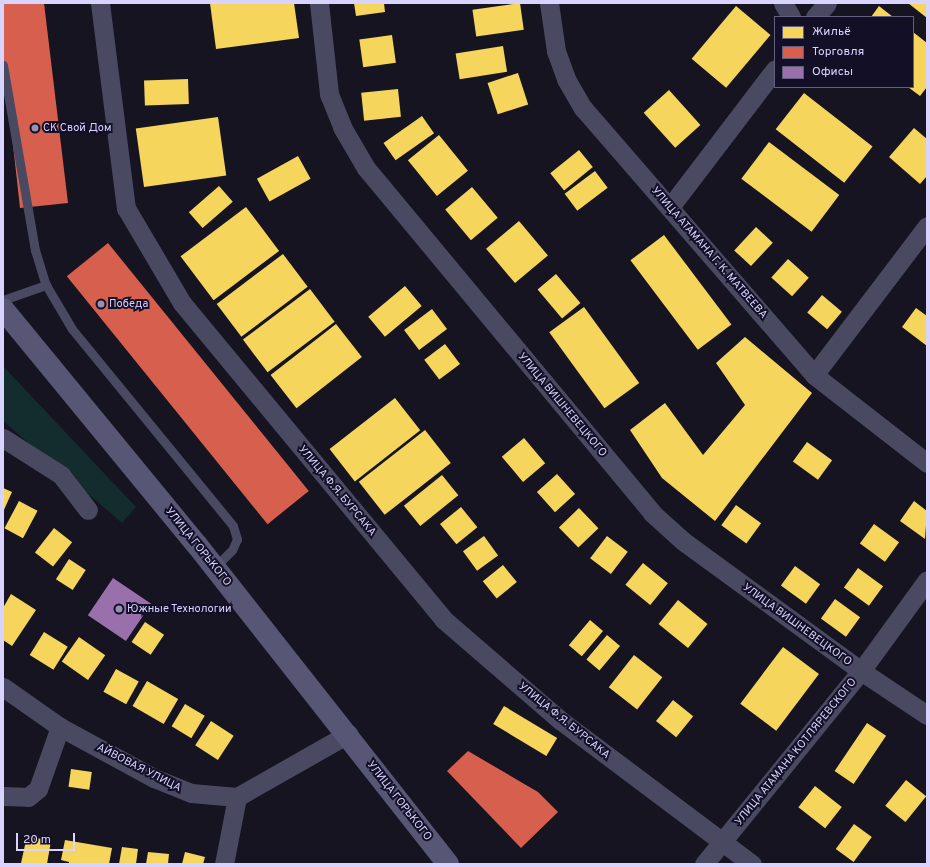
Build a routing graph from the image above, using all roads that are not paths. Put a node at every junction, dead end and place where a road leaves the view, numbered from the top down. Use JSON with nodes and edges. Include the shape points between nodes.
{"nodes":[{"id":1,"x":100,"y":3,"type":"edge"},
{"id":2,"x":319,"y":3,"type":"edge"},
{"id":3,"x":549,"y":3,"type":"edge"},
{"id":4,"x":783,"y":3,"type":"edge"},
{"id":5,"x":827,"y":3,"type":"edge"},
{"id":6,"x":790,"y":16,"type":"edge"},
{"id":7,"x":817,"y":16,"type":"edge"},
{"id":8,"x":3,"y":69,"type":"edge"},
{"id":9,"x":774,"y":70,"type":"edge"},
{"id":10,"x":670,"y":207,"type":"junction"},
{"id":11,"x":927,"y":226,"type":"edge"},
{"id":12,"x":46,"y":285,"type":"junction"},
{"id":13,"x":3,"y":300,"type":"edge"},
{"id":14,"x":3,"y":309,"type":"edge"},
{"id":15,"x":814,"y":375,"type":"junction"},
{"id":16,"x":3,"y":438,"type":"edge"},
{"id":17,"x":927,"y":463,"type":"edge"},
{"id":18,"x":88,"y":510,"type":"dead end"},
{"id":19,"x":215,"y":567,"type":"junction"},
{"id":20,"x":927,"y":580,"type":"edge"},
{"id":21,"x":861,"y":672,"type":"junction"},
{"id":22,"x":3,"y":687,"type":"edge"},
{"id":23,"x":927,"y":715,"type":"edge"},
{"id":24,"x":60,"y":727,"type":"junction"},
{"id":25,"x":348,"y":734,"type":"junction"},
{"id":26,"x":3,"y":796,"type":"edge"},
{"id":27,"x":237,"y":797,"type":"junction"},
{"id":28,"x":722,"y":843,"type":"junction"},
{"id":29,"x":224,"y":864,"type":"edge"},
{"id":30,"x":448,"y":864,"type":"edge"},
{"id":31,"x":704,"y":864,"type":"edge"},
{"id":32,"x":752,"y":864,"type":"edge"}],
"edges":[{"from":1,"to":28,"type":"street","name":"УЛИЦА Ф.Я. БУРСАКА","via":[[126,208],[182,303],[443,619],[560,720]]},
{"from":2,"to":21,"type":"street","name":"УЛИЦА ВИШНЕВЕЦКОГО","via":[[329,94],[342,127],[366,168],[652,513],[683,541]]},
{"from":3,"to":10,"type":"street","name":"УЛИЦА АТАМАНА Г. К. МАТВЕЕВА","via":[[556,51],[566,79],[583,108]]},
{"from":4,"to":6,"type":"street"},
{"from":5,"to":7,"type":"street"},
{"from":8,"to":12,"type":"lane","via":[[35,250]]},
{"from":9,"to":10,"type":"street"},
{"from":10,"to":15,"type":"street","name":"УЛИЦА АТАМАНА Г. К. МАТВЕЕВА"},
{"from":11,"to":15,"type":"street"},
{"from":12,"to":13,"type":"lane"},
{"from":12,"to":19,"type":"lane","via":[[72,329],[233,526],[237,539],[232,550]]},
{"from":14,"to":19,"type":"main road","name":"УЛИЦА ГОРЬКОГО"},
{"from":15,"to":17,"type":"street","name":"УЛИЦА АТАМАНА Г. К. МАТВЕЕВА"},
{"from":16,"to":18,"type":"street","via":[[61,475]]},
{"from":19,"to":25,"type":"main road","name":"УЛИЦА ГОРЬКОГО"},
{"from":20,"to":21,"type":"street","name":"УЛИЦА АТАМАНА КОТЛЯРЕВСКОГО"},
{"from":21,"to":23,"type":"street","name":"УЛИЦА ВИШНЕВЕЦКОГО"},
{"from":21,"to":28,"type":"street","name":"УЛИЦА АТАМАНА КОТЛЯРЕВСКОГО"},
{"from":22,"to":24,"type":"street","name":"АЙВОВАЯ УЛИЦА"},
{"from":24,"to":26,"type":"street","via":[[38,789],[28,796]]},
{"from":24,"to":27,"type":"street","name":"АЙВОВАЯ УЛИЦА","via":[[154,778],[190,793]]},
{"from":25,"to":27,"type":"street"},
{"from":25,"to":30,"type":"main road","name":"УЛИЦА ГОРЬКОГО"},
{"from":27,"to":29,"type":"street"},
{"from":28,"to":31,"type":"street","name":"УЛИЦА АТАМАНА КОТЛЯРЕВСКОГО"},
{"from":28,"to":32,"type":"street","name":"УЛИЦА Ф.Я. БУРСАКА"}]}
